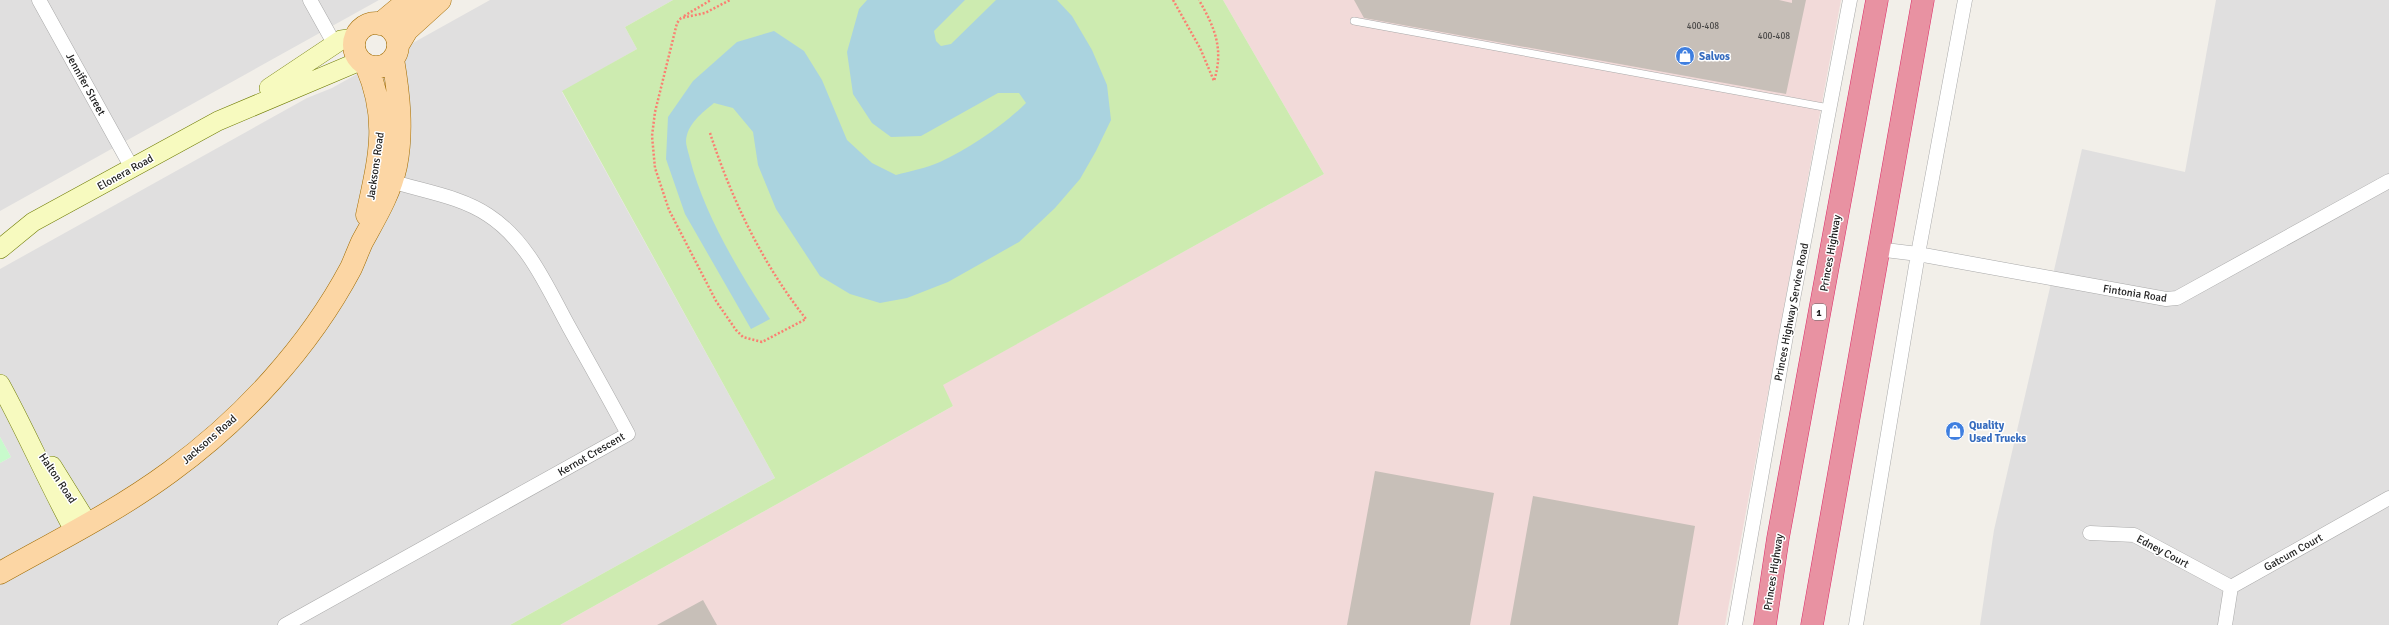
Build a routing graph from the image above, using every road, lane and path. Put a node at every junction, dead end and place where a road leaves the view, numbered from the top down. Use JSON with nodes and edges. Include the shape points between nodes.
{"nodes":[{"id":1,"x":39,"y":0,"type":"edge"},
{"id":2,"x":310,"y":0,"type":"edge"},
{"id":3,"x":416,"y":0,"type":"edge"},
{"id":4,"x":440,"y":0,"type":"edge"},
{"id":5,"x":711,"y":0,"type":"edge"},
{"id":6,"x":730,"y":0,"type":"edge"},
{"id":7,"x":1174,"y":0,"type":"edge"},
{"id":8,"x":1199,"y":0,"type":"edge"},
{"id":9,"x":1850,"y":0,"type":"edge"},
{"id":10,"x":1877,"y":0,"type":"edge"},
{"id":11,"x":1923,"y":0,"type":"edge"},
{"id":12,"x":1965,"y":0,"type":"edge"},
{"id":13,"x":681,"y":18,"type":"junction"},
{"id":14,"x":1354,"y":21,"type":"dead end"},
{"id":15,"x":380,"y":24,"type":"junction"},
{"id":16,"x":355,"y":38,"type":"junction"},
{"id":17,"x":335,"y":44,"type":"junction"},
{"id":18,"x":395,"y":52,"type":"junction"},
{"id":19,"x":363,"y":63,"type":"junction"},
{"id":20,"x":1829,"y":108,"type":"junction"},
{"id":21,"x":218,"y":121,"type":"junction"},
{"id":22,"x":710,"y":132,"type":"dead end"},
{"id":23,"x":132,"y":168,"type":"junction"},
{"id":24,"x":383,"y":179,"type":"junction"},
{"id":25,"x":2389,"y":181,"type":"edge"},
{"id":26,"x":33,"y":222,"type":"junction"},
{"id":27,"x":0,"y":233,"type":"edge"},
{"id":28,"x":0,"y":249,"type":"edge"},
{"id":29,"x":1877,"y":249,"type":"junction"},
{"id":30,"x":1918,"y":254,"type":"junction"},
{"id":31,"x":0,"y":384,"type":"edge"},
{"id":32,"x":2389,"y":498,"type":"edge"},
{"id":33,"x":81,"y":528,"type":"junction"},
{"id":34,"x":2090,"y":533,"type":"dead end"},
{"id":35,"x":0,"y":573,"type":"edge"},
{"id":36,"x":2231,"y":587,"type":"junction"},
{"id":37,"x":285,"y":625,"type":"edge"},
{"id":38,"x":1735,"y":625,"type":"edge"},
{"id":39,"x":1764,"y":625,"type":"edge"},
{"id":40,"x":1812,"y":625,"type":"edge"},
{"id":41,"x":1856,"y":625,"type":"edge"},
{"id":42,"x":2225,"y":625,"type":"edge"}],
"edges":[{"from":1,"to":23,"type":"street","name":"Jennifer Street"},
{"from":2,"to":17,"type":"street"},
{"from":3,"to":15,"type":"main road","via":[[398,9]]},
{"from":4,"to":18,"type":"main road","via":[[407,30]]},
{"from":5,"to":13,"type":"path"},
{"from":6,"to":13,"type":"path","via":[[705,13]]},
{"from":7,"to":8,"type":"path","via":[[1200,48],[1214,81],[1219,53],[1216,37]]},
{"from":9,"to":20,"type":"street","name":"Princes Highway Service Road"},
{"from":10,"to":39,"type":"highway","name":"Princes Highway","number":"1"},
{"from":11,"to":29,"type":"highway"},
{"from":12,"to":30,"type":"street"},
{"from":13,"to":22,"type":"path","via":[[672,38],[655,112],[652,136],[655,168],[670,210],[716,301],[743,337],[762,342],[806,319],[786,292],[741,214],[725,179]]},
{"from":14,"to":20,"type":"lane"},
{"from":15,"to":16,"type":"main road","via":[[365,26]]},
{"from":15,"to":18,"type":"main road","via":[[392,31]]},
{"from":16,"to":17,"type":"main road","name":"Elonera Road","via":[[347,38]]},
{"from":16,"to":19,"type":"main road","via":[[355,53]]},
{"from":17,"to":21,"type":"main road","name":"Elonera Road"},
{"from":18,"to":19,"type":"main road","via":[[381,67]]},
{"from":18,"to":24,"type":"main road","name":"Jacksons Road","via":[[399,140],[396,167]]},
{"from":19,"to":21,"type":"main road","name":"Elonera Road"},
{"from":19,"to":24,"type":"main road","name":"Jacksons Road","via":[[379,103]]},
{"from":20,"to":38,"type":"street","name":"Princes Highway Service Road"},
{"from":21,"to":23,"type":"main road","name":"Elonera Road"},
{"from":23,"to":26,"type":"main road","name":"Elonera Road"},
{"from":24,"to":33,"type":"main road","name":"Jacksons Road","via":[[384,201],[351,268],[289,358],[251,401],[206,444],[170,473]]},
{"from":24,"to":37,"type":"street","name":"Kernot Crescent","via":[[465,203],[487,214],[510,232],[540,273],[628,434]]},
{"from":25,"to":30,"type":"street","name":"Fintonia Road","via":[[2177,298],[2166,299]]},
{"from":26,"to":27,"type":"main road","name":"Elonera Road"},
{"from":26,"to":28,"type":"main road","name":"Elonera Road"},
{"from":29,"to":30,"type":"street","name":"Fintonia Road"},
{"from":29,"to":40,"type":"highway"},
{"from":30,"to":41,"type":"street"},
{"from":31,"to":33,"type":"main road","name":"Halton Road","via":[[27,433],[59,476]]},
{"from":32,"to":36,"type":"street","name":"Gatcum Court"},
{"from":33,"to":35,"type":"main road","name":"Jacksons Road"},
{"from":34,"to":36,"type":"street","name":"Edney Court","via":[[2134,535]]},
{"from":36,"to":42,"type":"street"}]}
